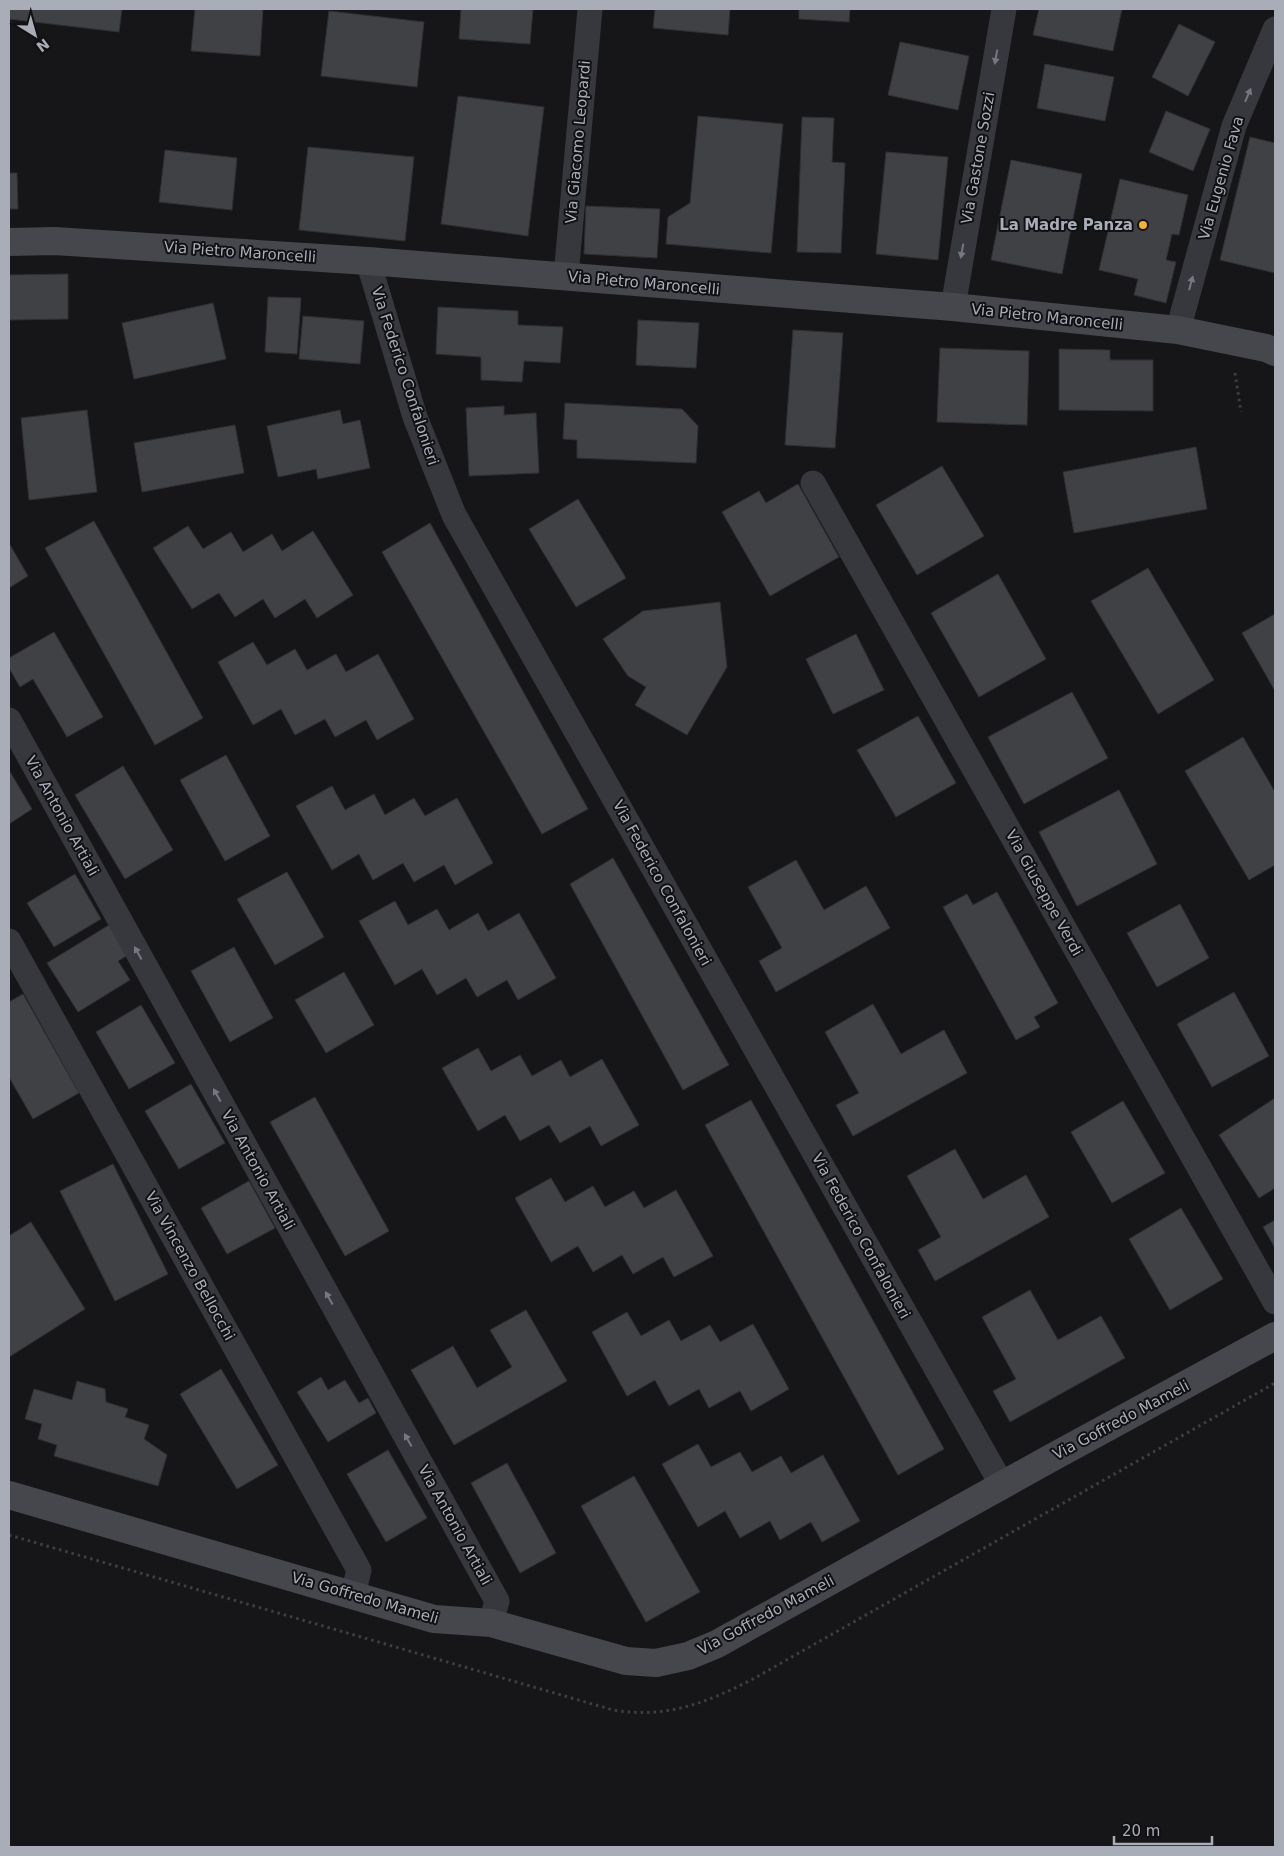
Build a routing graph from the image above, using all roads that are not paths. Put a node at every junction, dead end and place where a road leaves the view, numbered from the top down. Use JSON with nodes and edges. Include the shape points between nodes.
{"nodes":[{"id":1,"x":590,"y":9,"type":"edge"},
{"id":2,"x":1004,"y":9,"type":"edge"},
{"id":3,"x":1275,"y":29,"type":"edge"},
{"id":4,"x":9,"y":242,"type":"edge"},
{"id":5,"x":368,"y":261,"type":"junction"},
{"id":6,"x":566,"y":276,"type":"junction"},
{"id":7,"x":952,"y":307,"type":"junction"},
{"id":8,"x":1178,"y":330,"type":"junction"},
{"id":9,"x":1275,"y":352,"type":"edge"},
{"id":10,"x":813,"y":483,"type":"dead end"},
{"id":11,"x":9,"y":720,"type":"edge"},
{"id":12,"x":9,"y":940,"type":"edge"},
{"id":13,"x":1275,"y":1302,"type":"edge"},
{"id":14,"x":1275,"y":1336,"type":"edge"},
{"id":15,"x":1002,"y":1485,"type":"junction"},
{"id":16,"x":9,"y":1495,"type":"edge"},
{"id":17,"x":353,"y":1595,"type":"junction"},
{"id":18,"x":491,"y":1623,"type":"junction"}],
"edges":[{"from":1,"to":6,"type":"street","name":"Via Giacomo Leopardi"},
{"from":2,"to":7,"type":"street","name":"Via Gastone Sozzi","one_way":true},
{"from":8,"to":3,"type":"street","name":"Via Eugenio Fava","one_way":true,"via":[[1234,126]]},
{"from":4,"to":5,"type":"street","name":"Via Pietro Maroncelli","via":[[54,240]]},
{"from":5,"to":6,"type":"street","name":"Via Pietro Maroncelli"},
{"from":5,"to":15,"type":"street","name":"Via Federico Confalonieri","via":[[415,417],[454,515]]},
{"from":6,"to":7,"type":"street","name":"Via Pietro Maroncelli"},
{"from":7,"to":8,"type":"street","name":"Via Pietro Maroncelli"},
{"from":8,"to":9,"type":"street","name":"Via Pietro Maroncelli"},
{"from":10,"to":13,"type":"street","name":"Via Giuseppe Verdi"},
{"from":18,"to":11,"type":"street","name":"Via Antonio Artiali","one_way":true,"via":[[497,1601]]},
{"from":12,"to":17,"type":"street","name":"Via Vincenzo Bellocchi","via":[[359,1570]]},
{"from":14,"to":15,"type":"street","name":"Via Goffredo Mameli"},
{"from":15,"to":18,"type":"street","name":"Via Goffredo Mameli","via":[[717,1644],[688,1656],[656,1663],[626,1661]]},
{"from":16,"to":17,"type":"street","name":"Via Goffredo Mameli"},
{"from":17,"to":18,"type":"street","name":"Via Goffredo Mameli","via":[[434,1619]]}]}
